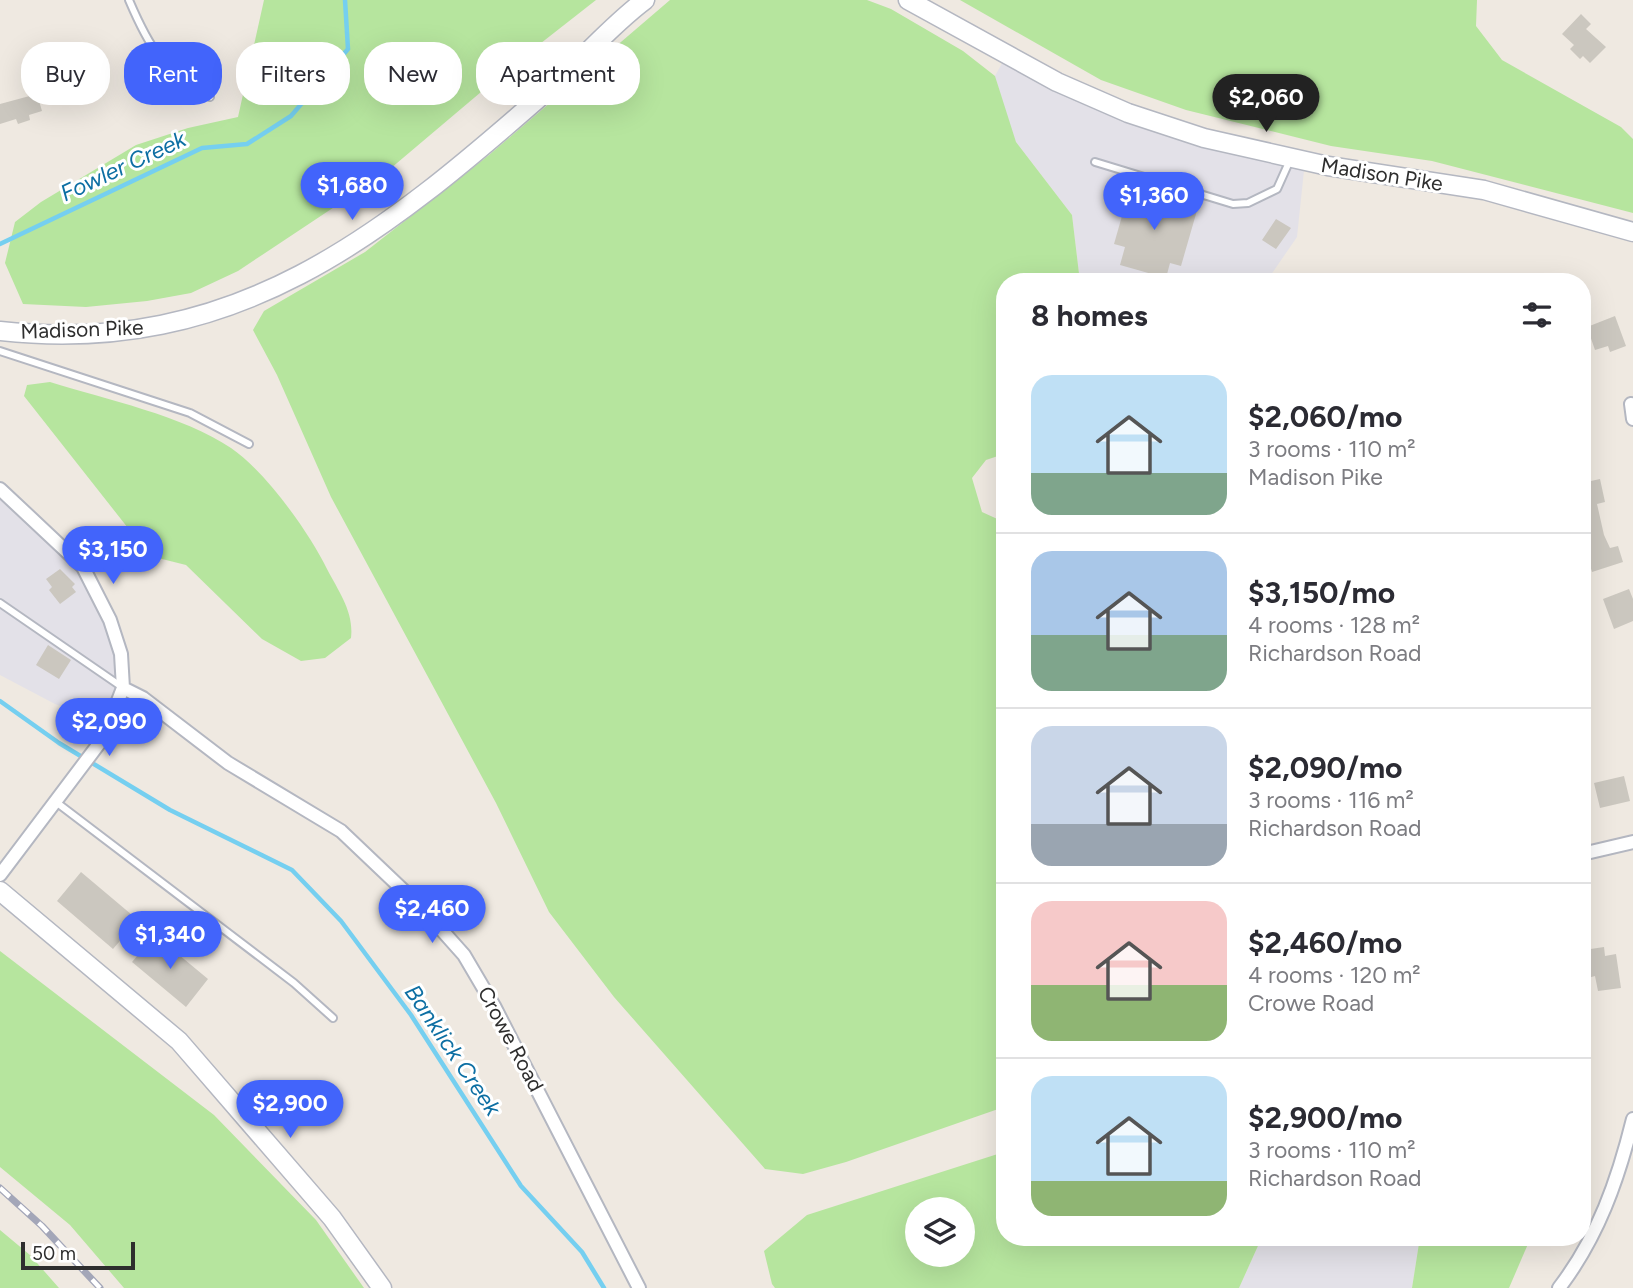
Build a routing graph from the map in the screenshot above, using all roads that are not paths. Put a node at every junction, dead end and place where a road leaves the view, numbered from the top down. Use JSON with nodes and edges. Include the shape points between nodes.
{"nodes":[{"id":1,"x":130,"y":0,"type":"edge"},
{"id":2,"x":645,"y":0,"type":"edge"},
{"id":3,"x":908,"y":0,"type":"edge"},
{"id":4,"x":152,"y":42,"type":"edge"},
{"id":5,"x":1290,"y":159,"type":"junction"},
{"id":6,"x":1095,"y":162,"type":"dead end"},
{"id":7,"x":1633,"y":232,"type":"edge"},
{"id":8,"x":0,"y":331,"type":"edge"},
{"id":9,"x":0,"y":351,"type":"edge"},
{"id":10,"x":1631,"y":404,"type":"dead end"},
{"id":11,"x":1633,"y":419,"type":"edge"},
{"id":12,"x":249,"y":444,"type":"dead end"},
{"id":13,"x":0,"y":489,"type":"edge"},
{"id":14,"x":0,"y":603,"type":"edge"},
{"id":15,"x":123,"y":688,"type":"junction"},
{"id":16,"x":56,"y":801,"type":"junction"},
{"id":17,"x":1633,"y":842,"type":"edge"},
{"id":18,"x":1591,"y":852,"type":"edge"},
{"id":19,"x":0,"y":875,"type":"edge"},
{"id":20,"x":0,"y":891,"type":"edge"},
{"id":21,"x":333,"y":1018,"type":"dead end"},
{"id":22,"x":1633,"y":1119,"type":"edge"},
{"id":23,"x":1591,"y":1241,"type":"edge"},
{"id":24,"x":1588,"y":1246,"type":"edge"},
{"id":25,"x":382,"y":1288,"type":"edge"},
{"id":26,"x":639,"y":1288,"type":"edge"},
{"id":27,"x":1559,"y":1288,"type":"edge"}],
"edges":[{"from":1,"to":4,"type":"lane"},
{"from":2,"to":8,"type":"street","name":"Madison Pike","via":[[493,138],[384,223],[292,281],[211,313],[146,328],[54,334]]},
{"from":3,"to":5,"type":"street","name":"Madison Pike","via":[[1057,82],[1128,113]]},
{"from":5,"to":6,"type":"lane","via":[[1277,189],[1248,203],[1233,204]]},
{"from":5,"to":7,"type":"street","name":"Madison Pike","via":[[1484,190]]},
{"from":9,"to":12,"type":"lane","via":[[190,413]]},
{"from":10,"to":11,"type":"street"},
{"from":13,"to":15,"type":"street","via":[[83,567],[110,620],[121,654]]},
{"from":14,"to":15,"type":"lane"},
{"from":15,"to":16,"type":"street","via":[[111,725]]},
{"from":15,"to":26,"type":"street","name":"Crowe Road","via":[[228,763],[341,831],[464,955]]},
{"from":16,"to":19,"type":"street"},
{"from":16,"to":21,"type":"lane","via":[[294,983]]},
{"from":17,"to":18,"type":"street"},
{"from":20,"to":25,"type":"street","via":[[179,1041],[332,1219]]},
{"from":22,"to":23,"type":"street","via":[[1622,1164]]},
{"from":24,"to":27,"type":"street"}]}
